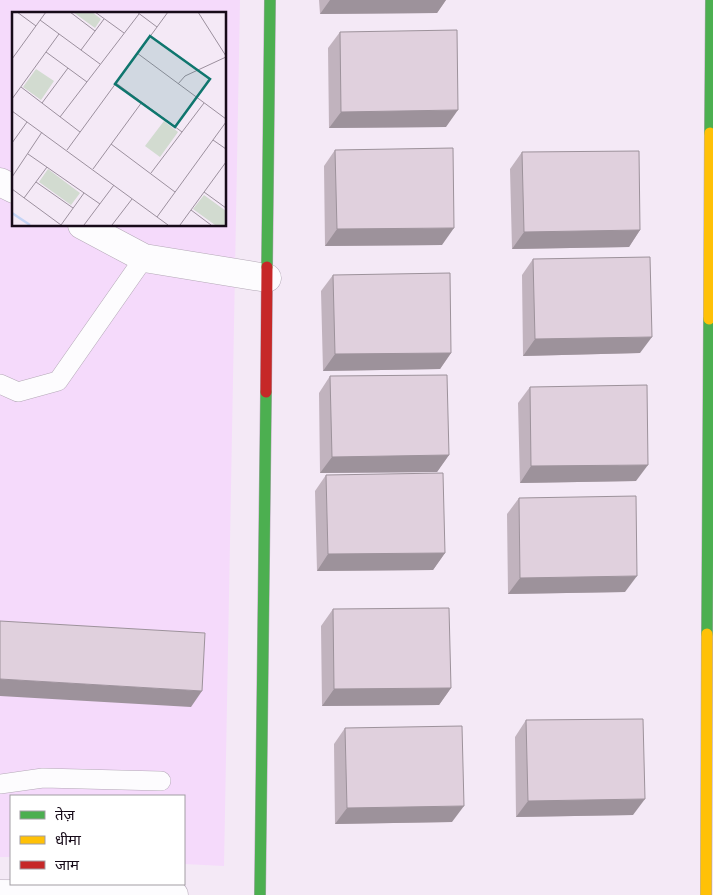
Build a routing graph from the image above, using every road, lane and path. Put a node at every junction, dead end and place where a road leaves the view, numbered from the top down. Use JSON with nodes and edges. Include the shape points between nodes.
{"nodes":[{"id":1,"x":270,"y":0,"type":"edge"},
{"id":2,"x":711,"y":0,"type":"edge"},
{"id":3,"x":0,"y":182,"type":"edge"},
{"id":4,"x":12,"y":188,"type":"edge"},
{"id":5,"x":84,"y":226,"type":"edge"},
{"id":6,"x":144,"y":258,"type":"junction"},
{"id":7,"x":267,"y":278,"type":"junction"},
{"id":8,"x":0,"y":384,"type":"edge"},
{"id":9,"x":711,"y":504,"type":"edge"},
{"id":10,"x":161,"y":781,"type":"dead end"},
{"id":11,"x":0,"y":784,"type":"edge"},
{"id":12,"x":0,"y":894,"type":"edge"},
{"id":13,"x":174,"y":895,"type":"edge"},
{"id":14,"x":260,"y":895,"type":"edge"},
{"id":15,"x":706,"y":895,"type":"edge"}],
"edges":[{"from":1,"to":7,"type":"street"},
{"from":2,"to":9,"type":"street"},
{"from":3,"to":4,"type":"street"},
{"from":5,"to":6,"type":"street"},
{"from":6,"to":7,"type":"street"},
{"from":6,"to":8,"type":"lane","via":[[58,381],[18,392]]},
{"from":7,"to":14,"type":"street"},
{"from":9,"to":15,"type":"street"},
{"from":10,"to":11,"type":"lane","via":[[43,778]]},
{"from":12,"to":13,"type":"street"}]}
